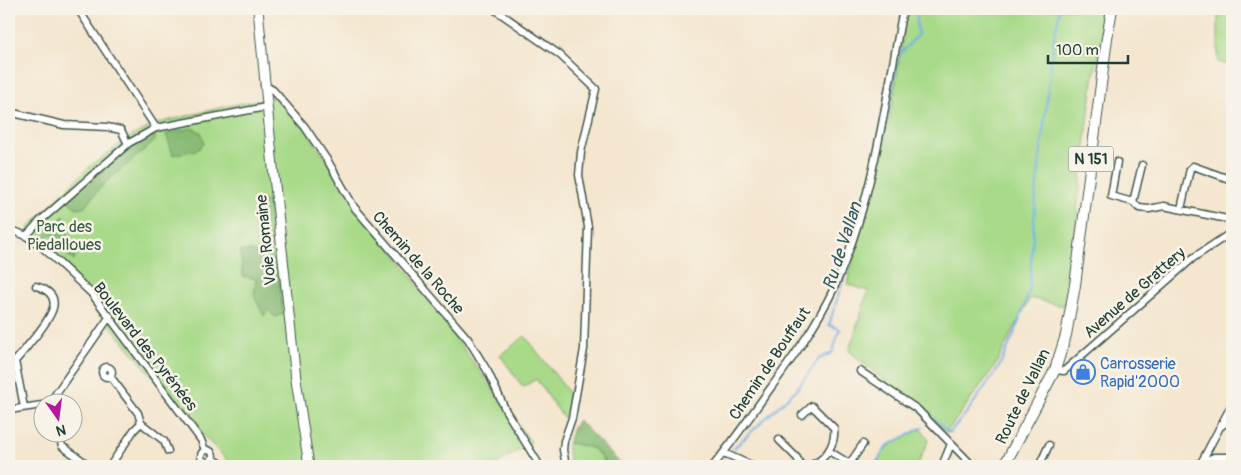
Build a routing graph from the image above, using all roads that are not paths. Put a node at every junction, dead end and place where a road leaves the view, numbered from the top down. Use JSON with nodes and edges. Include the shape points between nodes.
{"nodes":[{"id":1,"x":78,"y":9,"type":"edge"},
{"id":2,"x":258,"y":9,"type":"edge"},
{"id":3,"x":494,"y":9,"type":"edge"},
{"id":4,"x":903,"y":9,"type":"edge"},
{"id":5,"x":1112,"y":9,"type":"edge"},
{"id":6,"x":264,"y":85,"type":"junction"},
{"id":7,"x":266,"y":107,"type":"junction"},
{"id":8,"x":9,"y":112,"type":"edge"},
{"id":9,"x":156,"y":128,"type":"junction"},
{"id":10,"x":128,"y":144,"type":"junction"},
{"id":11,"x":1117,"y":162,"type":"dead end"},
{"id":12,"x":1142,"y":165,"type":"dead end"},
{"id":13,"x":1232,"y":180,"type":"edge"},
{"id":14,"x":1134,"y":202,"type":"junction"},
{"id":15,"x":1181,"y":209,"type":"junction"},
{"id":16,"x":1232,"y":219,"type":"edge"},
{"id":17,"x":9,"y":232,"type":"edge"},
{"id":18,"x":1232,"y":232,"type":"edge"},
{"id":19,"x":26,"y":236,"type":"junction"},
{"id":20,"x":36,"y":286,"type":"dead end"},
{"id":21,"x":110,"y":316,"type":"junction"},
{"id":22,"x":12,"y":361,"type":"edge"},
{"id":23,"x":1055,"y":370,"type":"junction"},
{"id":24,"x":860,"y":371,"type":"dead end"},
{"id":25,"x":110,"y":376,"type":"dead end"},
{"id":26,"x":57,"y":392,"type":"edge"},
{"id":27,"x":1232,"y":404,"type":"edge"},
{"id":28,"x":32,"y":406,"type":"edge"},
{"id":29,"x":24,"y":407,"type":"junction"},
{"id":30,"x":9,"y":410,"type":"edge"},
{"id":31,"x":802,"y":415,"type":"dead end"},
{"id":32,"x":141,"y":424,"type":"junction"},
{"id":33,"x":1232,"y":425,"type":"edge"},
{"id":34,"x":1220,"y":427,"type":"junction"},
{"id":35,"x":779,"y":440,"type":"dead end"},
{"id":36,"x":61,"y":442,"type":"edge"},
{"id":37,"x":863,"y":444,"type":"dead end"},
{"id":38,"x":950,"y":444,"type":"junction"},
{"id":39,"x":1049,"y":445,"type":"dead end"},
{"id":40,"x":205,"y":450,"type":"junction"},
{"id":41,"x":168,"y":451,"type":"dead end"},
{"id":42,"x":829,"y":451,"type":"junction"},
{"id":43,"x":728,"y":455,"type":"junction"},
{"id":44,"x":1232,"y":456,"type":"edge"},
{"id":45,"x":212,"y":458,"type":"junction"},
{"id":46,"x":202,"y":460,"type":"junction"},
{"id":47,"x":1201,"y":463,"type":"junction"},
{"id":48,"x":849,"y":465,"type":"edge"},
{"id":49,"x":90,"y":466,"type":"edge"},
{"id":50,"x":110,"y":466,"type":"edge"},
{"id":51,"x":196,"y":466,"type":"edge"},
{"id":52,"x":225,"y":466,"type":"edge"},
{"id":53,"x":309,"y":466,"type":"edge"},
{"id":54,"x":540,"y":466,"type":"edge"},
{"id":55,"x":566,"y":466,"type":"edge"},
{"id":56,"x":713,"y":466,"type":"edge"},
{"id":57,"x":753,"y":466,"type":"edge"},
{"id":58,"x":801,"y":466,"type":"edge"},
{"id":59,"x":808,"y":466,"type":"edge"},
{"id":60,"x":942,"y":466,"type":"edge"},
{"id":61,"x":973,"y":466,"type":"edge"},
{"id":62,"x":1004,"y":466,"type":"edge"},
{"id":63,"x":1039,"y":466,"type":"edge"},
{"id":64,"x":1193,"y":466,"type":"edge"}],
"edges":[{"from":1,"to":9,"type":"street"},
{"from":2,"to":6,"type":"main road","name":"Voie Romaine"},
{"from":3,"to":55,"type":"street","via":[[560,55],[596,89],[581,152],[580,175],[588,227],[584,349],[572,418],[564,440]]},
{"from":4,"to":43,"type":"street","name":"Chemin de Bouffaut","via":[[871,179],[835,285],[799,350]]},
{"from":5,"to":23,"type":"main road","name":"Route de Vallan","number":"N 151","via":[[1071,309]]},
{"from":6,"to":7,"type":"main road","name":"Voie Romaine"},
{"from":6,"to":54,"type":"street","name":"Chemin de la Roche","via":[[273,90],[304,127],[354,207],[468,339]]},
{"from":7,"to":9,"type":"street"},
{"from":7,"to":53,"type":"main road","name":"Voie Romaine","via":[[296,380]]},
{"from":8,"to":10,"type":"street","via":[[64,125],[121,130]]},
{"from":9,"to":10,"type":"street"},
{"from":10,"to":19,"type":"street"},
{"from":11,"to":14,"type":"street","via":[[1111,196]]},
{"from":12,"to":14,"type":"street"},
{"from":13,"to":15,"type":"street","via":[[1193,166]]},
{"from":14,"to":15,"type":"street","via":[[1139,208],[1164,206]]},
{"from":15,"to":16,"type":"street"},
{"from":17,"to":19,"type":"street","name":"Boulevard des Pyrénées"},
{"from":18,"to":23,"type":"street","name":"Avenue de Grattery","via":[[1193,258],[1064,371]]},
{"from":19,"to":21,"type":"street","name":"Boulevard des Pyrénées","via":[[92,294]]},
{"from":20,"to":22,"type":"street","via":[[44,288],[51,296],[53,310],[45,324]]},
{"from":21,"to":26,"type":"street"},
{"from":21,"to":40,"type":"street","name":"Boulevard des Pyrénées","via":[[201,440]]},
{"from":22,"to":29,"type":"street"},
{"from":23,"to":62,"type":"main road","name":"Route de Vallan","number":"N 151"},
{"from":24,"to":38,"type":"street","via":[[916,409]]},
{"from":25,"to":32,"type":"street","via":[[138,412]]},
{"from":27,"to":34,"type":"street"},
{"from":28,"to":29,"type":"street"},
{"from":29,"to":30,"type":"street"},
{"from":31,"to":42,"type":"street","via":[[812,406],[834,428]]},
{"from":32,"to":41,"type":"street","via":[[164,441]]},
{"from":32,"to":50,"type":"street"},
{"from":33,"to":34,"type":"street","via":[[1226,422]]},
{"from":34,"to":47,"type":"street"},
{"from":35,"to":58,"type":"street"},
{"from":36,"to":49,"type":"street"},
{"from":37,"to":48,"type":"street"},
{"from":38,"to":60,"type":"street"},
{"from":38,"to":61,"type":"street"},
{"from":39,"to":63,"type":"street"},
{"from":40,"to":45,"type":"street","via":[[212,453]]},
{"from":40,"to":46,"type":"street"},
{"from":42,"to":48,"type":"street"},
{"from":42,"to":59,"type":"street","via":[[818,464]]},
{"from":43,"to":56,"type":"street","name":"Chemin de Bouffaut"},
{"from":43,"to":57,"type":"street"},
{"from":44,"to":47,"type":"street","via":[[1214,457]]},
{"from":45,"to":46,"type":"street","via":[[208,462]]},
{"from":45,"to":52,"type":"street"},
{"from":46,"to":51,"type":"street"},
{"from":47,"to":64,"type":"street"}]}
